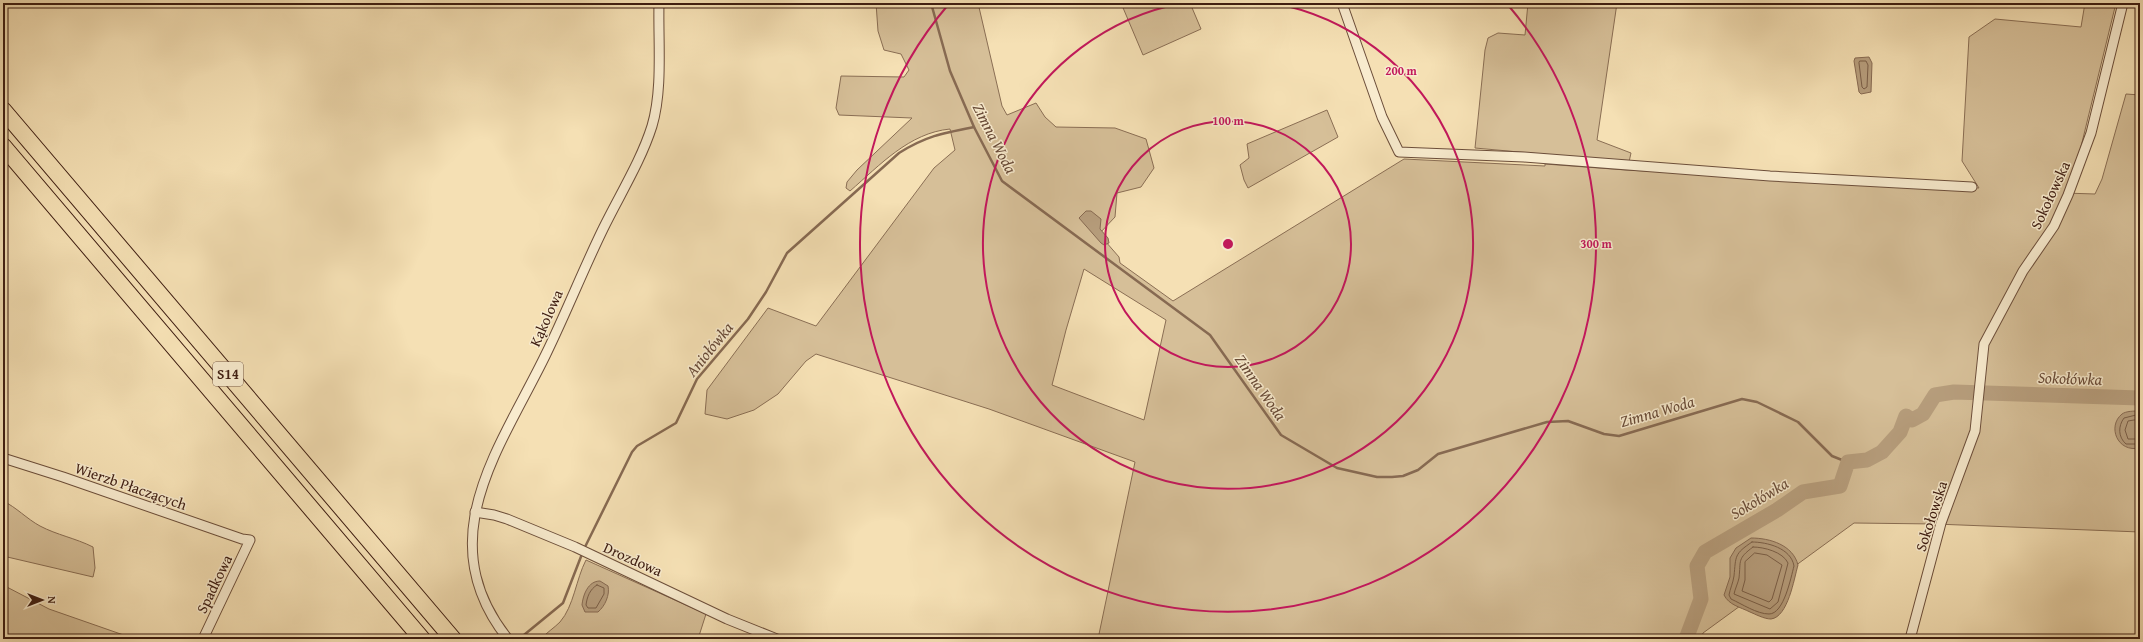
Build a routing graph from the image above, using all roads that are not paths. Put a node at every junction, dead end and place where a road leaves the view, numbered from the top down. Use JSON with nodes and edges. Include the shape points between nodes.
{"nodes":[{"id":1,"x":658,"y":3,"type":"edge"},
{"id":2,"x":1342,"y":3,"type":"edge"},
{"id":3,"x":2123,"y":3,"type":"edge"},
{"id":4,"x":3,"y":110,"type":"edge"},
{"id":5,"x":3,"y":146,"type":"edge"},
{"id":6,"x":1972,"y":187,"type":"dead end"},
{"id":7,"x":3,"y":458,"type":"edge"},
{"id":8,"x":475,"y":512,"type":"junction"},
{"id":9,"x":250,"y":540,"type":"joint"},
{"id":10,"x":505,"y":636,"type":"edge"},
{"id":11,"x":203,"y":639,"type":"edge"},
{"id":12,"x":422,"y":639,"type":"edge"},
{"id":13,"x":453,"y":639,"type":"edge"},
{"id":14,"x":777,"y":639,"type":"edge"},
{"id":15,"x":1910,"y":639,"type":"edge"}],
"edges":[{"from":1,"to":8,"type":"street","name":"Kąkolowa","via":[[657,100],[651,127],[546,354],[496,448]]},
{"from":2,"to":6,"type":"street","via":[[1382,118],[1399,152],[1524,157],[1770,176]]},
{"from":3,"to":15,"type":"street","name":"Sokołowska","via":[[2099,104],[2083,155],[2054,226],[2023,271],[1984,344],[1979,402],[1972,440],[1940,523]]},
{"from":4,"to":13,"type":"highway","number":"S14"},
{"from":5,"to":12,"type":"highway","number":"S14"},
{"from":7,"to":9,"type":"street","name":"Wierzb Płaczących"},
{"from":8,"to":10,"type":"street","name":"Kąkolowa","via":[[472,548],[474,570],[480,592]]},
{"from":8,"to":14,"type":"street","name":"Drozdowa","via":[[507,519],[727,619]]},
{"from":9,"to":11,"type":"street","name":"Spadkowa"}]}
